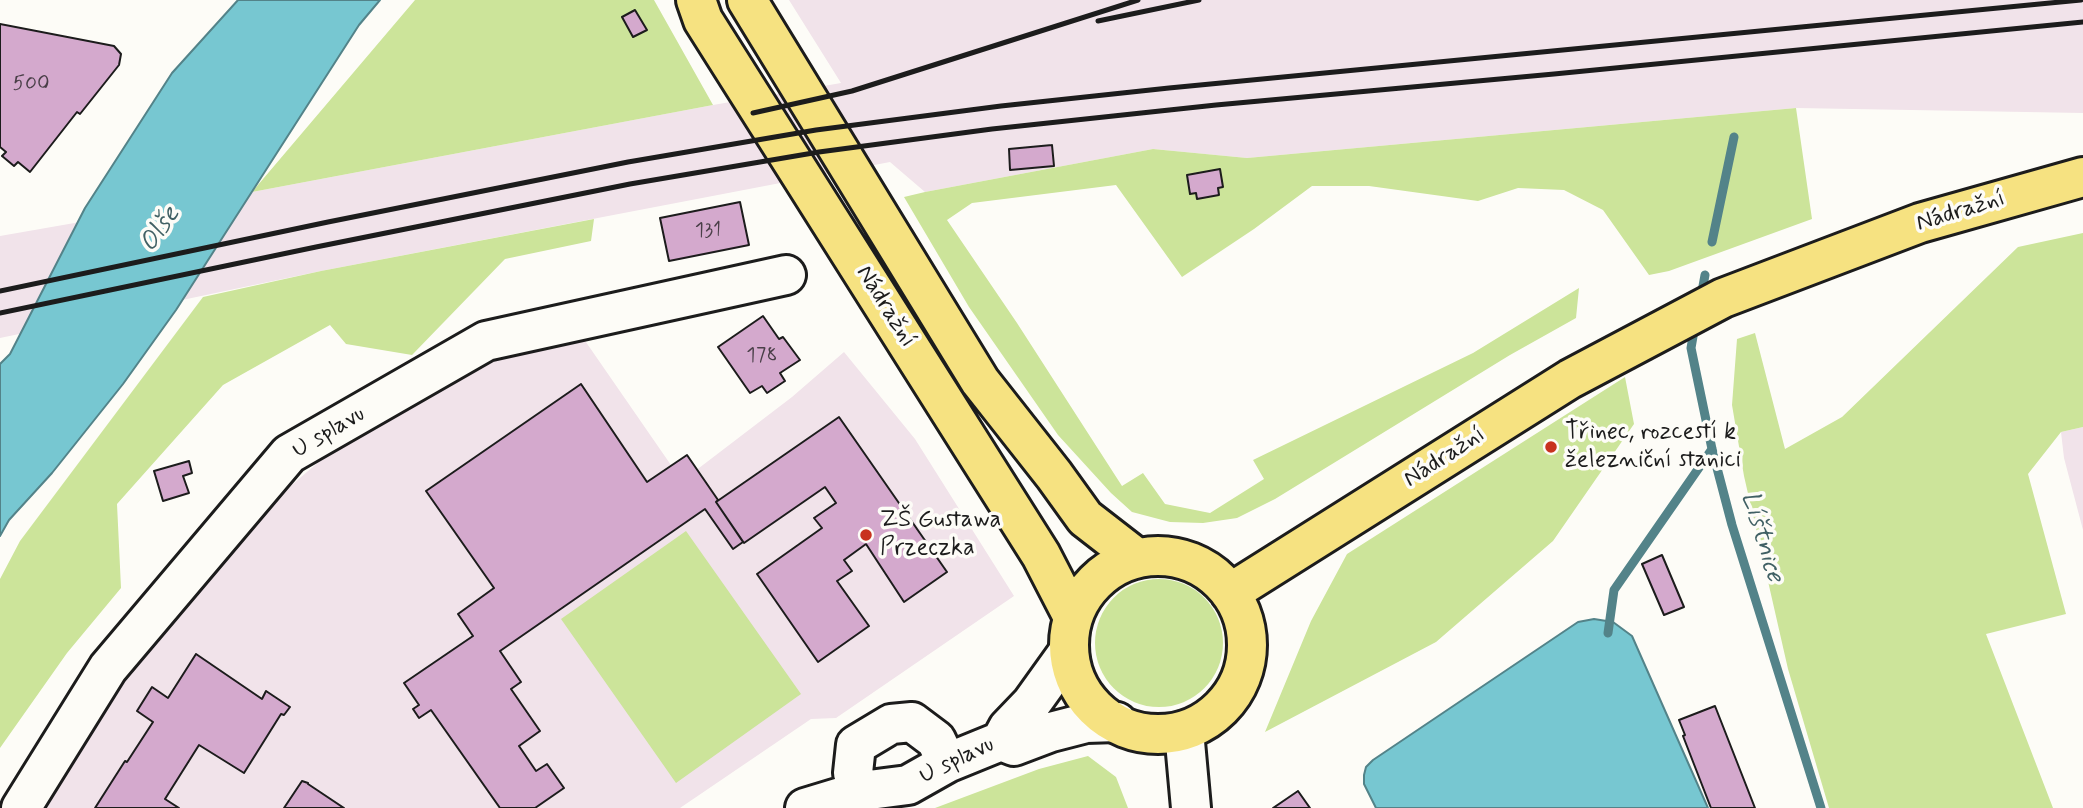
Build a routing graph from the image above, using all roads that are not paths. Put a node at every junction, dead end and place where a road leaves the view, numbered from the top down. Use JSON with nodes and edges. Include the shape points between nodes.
{"nodes":[{"id":1,"x":696,"y":0,"type":"edge"},
{"id":2,"x":747,"y":0,"type":"edge"},
{"id":3,"x":2083,"y":177,"type":"edge"},
{"id":4,"x":786,"y":275,"type":"dead end"},
{"id":5,"x":1134,"y":556,"type":"junction"},
{"id":6,"x":1230,"y":593,"type":"junction"},
{"id":7,"x":1070,"y":633,"type":"junction"},
{"id":8,"x":1117,"y":722,"type":"junction"},
{"id":9,"x":1184,"y":731,"type":"junction"},
{"id":10,"x":1001,"y":741,"type":"junction"},
{"id":11,"x":947,"y":763,"type":"junction"},
{"id":12,"x":861,"y":791,"type":"junction"},
{"id":13,"x":21,"y":808,"type":"edge"},
{"id":14,"x":805,"y":808,"type":"edge"},
{"id":15,"x":1191,"y":808,"type":"edge"}],
"edges":[{"from":1,"to":7,"type":"main road","name":"Nádražní","via":[[704,20],[1041,555]]},
{"from":2,"to":5,"type":"main road","name":"Nádražní","via":[[980,381],[1085,518]]},
{"from":3,"to":6,"type":"main road","name":"Nádražní","via":[[1920,223],[1723,298],[1570,379]]},
{"from":4,"to":13,"type":"street","name":"U splavu","via":[[485,341],[289,454],[108,668]]},
{"from":5,"to":6,"type":"main road","name":"Nádražní","via":[[1182,559],[1209,572]]},
{"from":5,"to":7,"type":"main road","via":[[1088,590]]},
{"from":6,"to":9,"type":"main road","name":"Nádražní","via":[[1244,621],[1249,646],[1243,680],[1219,714]]},
{"from":7,"to":8,"type":"main road","name":"Nádražní","via":[[1078,687],[1093,706]]},
{"from":7,"to":10,"type":"street","name":"U splavu","via":[[1031,704]]},
{"from":8,"to":9,"type":"main road","name":"Nádražní","via":[[1146,733]]},
{"from":8,"to":10,"type":"street","via":[[1086,723],[1014,746]]},
{"from":9,"to":15,"type":"street"},
{"from":10,"to":11,"type":"street","name":"U splavu"},
{"from":11,"to":12,"type":"street","name":"U splavu","via":[[908,785]]},
{"from":11,"to":12,"type":"street","via":[[936,740],[912,722],[891,724],[856,745],[853,773]]},
{"from":12,"to":14,"type":"street","name":"U splavu"}]}
